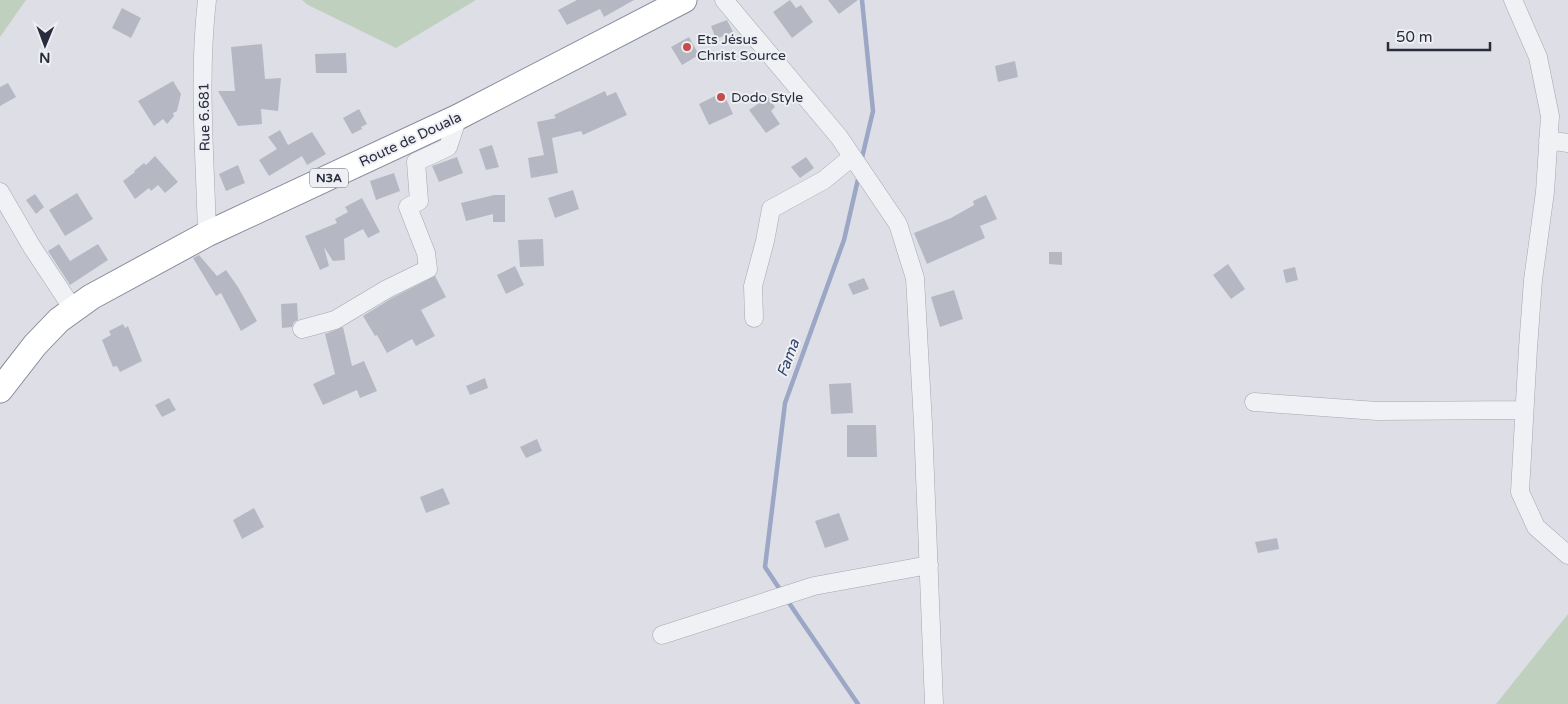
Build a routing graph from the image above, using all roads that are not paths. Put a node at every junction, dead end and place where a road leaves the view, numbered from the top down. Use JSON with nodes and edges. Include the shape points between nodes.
{"nodes":[{"id":1,"x":207,"y":0,"type":"edge"},
{"id":2,"x":684,"y":0,"type":"edge"},
{"id":3,"x":724,"y":0,"type":"edge"},
{"id":4,"x":1512,"y":0,"type":"edge"},
{"id":5,"x":458,"y":117,"type":"junction"},
{"id":6,"x":1548,"y":140,"type":"junction"},
{"id":7,"x":1568,"y":143,"type":"edge"},
{"id":8,"x":852,"y":157,"type":"junction"},
{"id":9,"x":0,"y":192,"type":"edge"},
{"id":10,"x":208,"y":234,"type":"junction"},
{"id":11,"x":73,"y":309,"type":"junction"},
{"id":12,"x":754,"y":318,"type":"dead end"},
{"id":13,"x":302,"y":329,"type":"dead end"},
{"id":14,"x":0,"y":390,"type":"edge"},
{"id":15,"x":1254,"y":402,"type":"dead end"},
{"id":16,"x":1524,"y":410,"type":"junction"},
{"id":17,"x":1568,"y":555,"type":"edge"},
{"id":18,"x":929,"y":565,"type":"junction"},
{"id":19,"x":662,"y":634,"type":"dead end"},
{"id":20,"x":934,"y":704,"type":"edge"}],
"edges":[{"from":1,"to":10,"type":"street","name":"Rue 6.681","via":[[203,36]]},
{"from":2,"to":5,"type":"highway","name":"Route de Douala","number":"N3A"},
{"from":3,"to":8,"type":"street","via":[[839,137]]},
{"from":4,"to":6,"type":"street","via":[[1538,58],[1550,116]]},
{"from":5,"to":10,"type":"highway","name":"Route de Douala","number":"N3A"},
{"from":5,"to":13,"type":"street","via":[[448,147],[416,162],[419,201],[408,207],[426,253],[428,269],[335,320]]},
{"from":6,"to":7,"type":"street"},
{"from":6,"to":16,"type":"street","via":[[1533,280]]},
{"from":8,"to":12,"type":"street","via":[[824,180],[771,209],[753,286]]},
{"from":8,"to":18,"type":"street","via":[[898,224],[915,278]]},
{"from":9,"to":11,"type":"street"},
{"from":10,"to":11,"type":"highway","name":"Route de Douala","number":"N3A"},
{"from":11,"to":14,"type":"highway","name":"Route de Douala","number":"N3A","via":[[35,345]]},
{"from":15,"to":16,"type":"street","via":[[1377,411]]},
{"from":16,"to":17,"type":"street","via":[[1520,492],[1536,527]]},
{"from":18,"to":19,"type":"street","via":[[814,586]]},
{"from":18,"to":20,"type":"street"}]}
